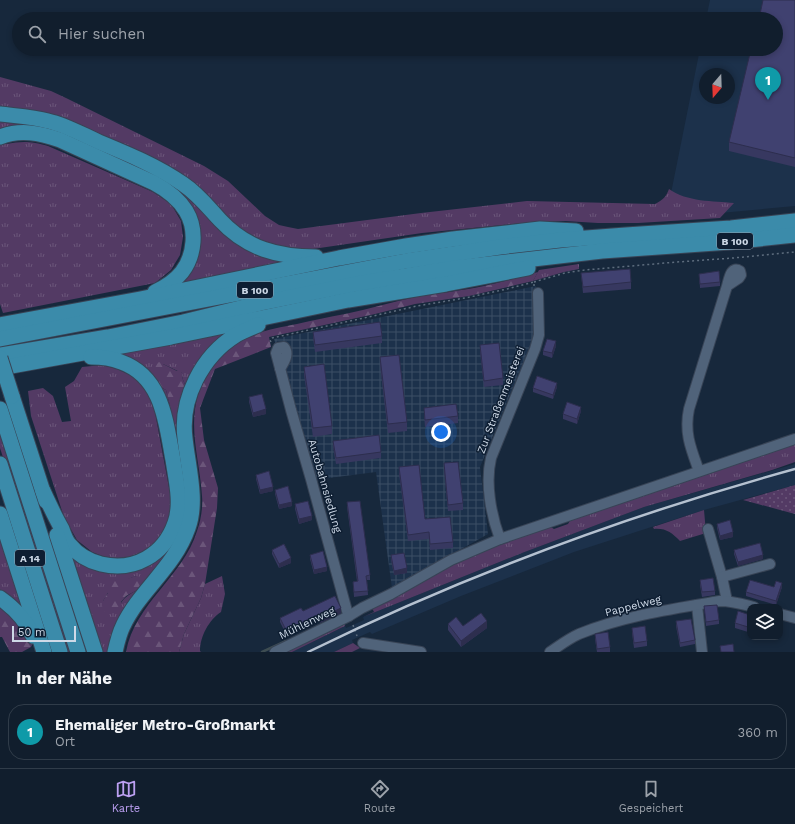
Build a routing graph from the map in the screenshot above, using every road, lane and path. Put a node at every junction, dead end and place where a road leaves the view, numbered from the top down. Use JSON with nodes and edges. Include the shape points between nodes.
{"nodes":[{"id":1,"x":0,"y":114,"type":"edge"},
{"id":2,"x":0,"y":137,"type":"edge"},
{"id":3,"x":795,"y":221,"type":"edge"},
{"id":4,"x":626,"y":235,"type":"junction"},
{"id":5,"x":795,"y":235,"type":"edge"},
{"id":6,"x":602,"y":250,"type":"junction"},
{"id":7,"x":795,"y":252,"type":"edge"},
{"id":8,"x":339,"y":258,"type":"junction"},
{"id":9,"x":534,"y":282,"type":"junction"},
{"id":10,"x":727,"y":286,"type":"dead end"},
{"id":11,"x":538,"y":293,"type":"joint"},
{"id":12,"x":140,"y":299,"type":"junction"},
{"id":13,"x":284,"y":313,"type":"junction"},
{"id":14,"x":0,"y":325,"type":"edge"},
{"id":15,"x":0,"y":339,"type":"edge"},
{"id":16,"x":276,"y":351,"type":"joint"},
{"id":17,"x":0,"y":355,"type":"edge"},
{"id":18,"x":74,"y":355,"type":"junction"},
{"id":19,"x":0,"y":358,"type":"edge"},
{"id":20,"x":0,"y":368,"type":"edge"},
{"id":21,"x":0,"y":409,"type":"edge"},
{"id":22,"x":795,"y":439,"type":"edge"},
{"id":23,"x":0,"y":464,"type":"edge"},
{"id":24,"x":699,"y":472,"type":"junction"},
{"id":25,"x":43,"y":491,"type":"junction"},
{"id":26,"x":0,"y":514,"type":"edge"},
{"id":27,"x":708,"y":529,"type":"dead end"},
{"id":28,"x":500,"y":538,"type":"junction"},
{"id":29,"x":770,"y":564,"type":"dead end"},
{"id":30,"x":722,"y":578,"type":"junction"},
{"id":31,"x":0,"y":598,"type":"edge"},
{"id":32,"x":728,"y":601,"type":"junction"},
{"id":33,"x":697,"y":605,"type":"junction"},
{"id":34,"x":747,"y":605,"type":"edge"},
{"id":35,"x":348,"y":613,"type":"junction"},
{"id":36,"x":783,"y":615,"type":"edge"},
{"id":37,"x":795,"y":618,"type":"edge"},
{"id":38,"x":363,"y":643,"type":"joint"},
{"id":39,"x":40,"y":652,"type":"edge"},
{"id":40,"x":44,"y":652,"type":"edge"},
{"id":41,"x":60,"y":652,"type":"edge"},
{"id":42,"x":78,"y":652,"type":"edge"},
{"id":43,"x":95,"y":652,"type":"edge"},
{"id":44,"x":115,"y":652,"type":"edge"},
{"id":45,"x":275,"y":652,"type":"edge"},
{"id":46,"x":421,"y":652,"type":"edge"},
{"id":47,"x":550,"y":652,"type":"edge"},
{"id":48,"x":702,"y":652,"type":"edge"}],
"edges":[{"from":1,"to":8,"type":"highway","via":[[55,123],[170,175],[193,190],[234,233],[259,248],[286,255]]},
{"from":2,"to":12,"type":"highway","via":[[23,132],[60,140],[164,188],[180,202],[187,211],[193,230],[192,252],[188,263],[175,279]]},
{"from":3,"to":4,"type":"highway","number":"B 100"},
{"from":4,"to":8,"type":"highway","via":[[540,229],[453,239]]},
{"from":4,"to":15,"type":"highway","number":"B 100","via":[[560,240],[406,261]]},
{"from":5,"to":6,"type":"highway","number":"B 100"},
{"from":6,"to":13,"type":"highway","via":[[567,261]]},
{"from":6,"to":17,"type":"highway","number":"B 100","via":[[455,268],[356,284],[108,337]]},
{"from":7,"to":9,"type":"path","via":[[585,270]]},
{"from":8,"to":12,"type":"highway"},
{"from":9,"to":11,"type":"path","via":[[535,293]]},
{"from":9,"to":16,"type":"path","via":[[272,338],[270,340]]},
{"from":10,"to":24,"type":"street","via":[[686,419],[688,439]]},
{"from":11,"to":28,"type":"street","name":"Zur Straßenmeisterei","via":[[539,335],[488,469],[492,512]]},
{"from":12,"to":14,"type":"highway"},
{"from":13,"to":18,"type":"highway"},
{"from":13,"to":44,"type":"highway","via":[[236,336],[215,354],[194,384],[186,406],[184,423],[192,497],[189,526],[180,548],[127,619]]},
{"from":16,"to":35,"type":"street","name":"Autobahnsiedlung","via":[[281,347],[286,349],[286,357],[280,369]]},
{"from":18,"to":20,"type":"highway"},
{"from":18,"to":25,"type":"highway","via":[[121,362],[140,373],[154,388],[163,408],[178,490],[176,522],[172,532],[155,554],[136,563],[114,567],[95,562],[76,552],[69,544]]},
{"from":19,"to":25,"type":"highway","bridge":true},
{"from":21,"to":42,"type":"highway","number":"A 14"},
{"from":22,"to":24,"type":"street"},
{"from":23,"to":41,"type":"highway","number":"A 14"},
{"from":24,"to":28,"type":"street"},
{"from":25,"to":43,"type":"highway"},
{"from":26,"to":40,"type":"highway"},
{"from":27,"to":30,"type":"street"},
{"from":28,"to":35,"type":"street","via":[[451,560],[392,594]]},
{"from":29,"to":30,"type":"street"},
{"from":30,"to":32,"type":"street"},
{"from":31,"to":39,"type":"highway","via":[[21,617]]},
{"from":32,"to":33,"type":"street","name":"Pappelweg"},
{"from":32,"to":34,"type":"street","name":"Pappelweg"},
{"from":33,"to":47,"type":"street","name":"Pappelweg","via":[[607,625],[578,635]]},
{"from":33,"to":48,"type":"street"},
{"from":35,"to":38,"type":"path","via":[[358,640]]},
{"from":35,"to":45,"type":"street","name":"Mühlenweg"},
{"from":36,"to":37,"type":"street"},
{"from":38,"to":46,"type":"street"}]}
